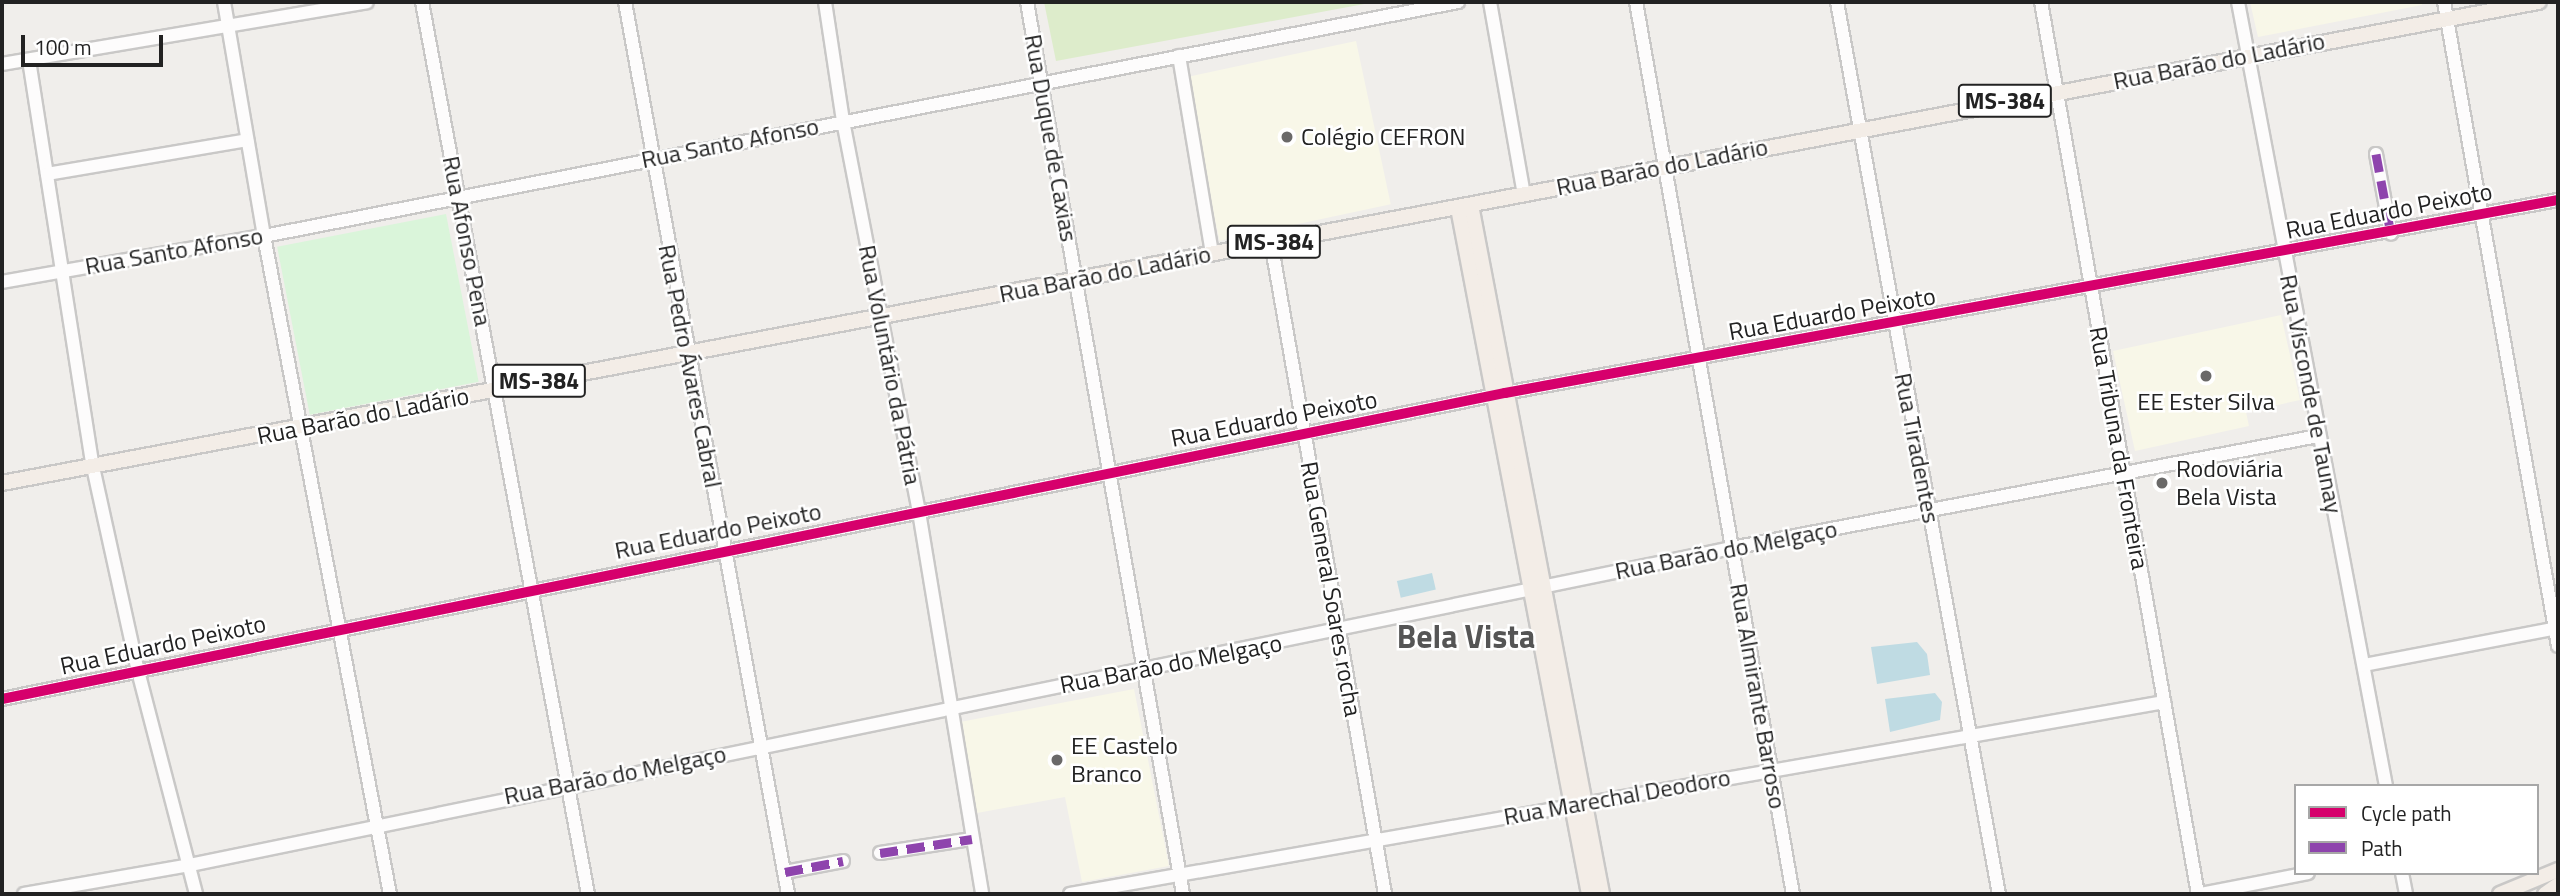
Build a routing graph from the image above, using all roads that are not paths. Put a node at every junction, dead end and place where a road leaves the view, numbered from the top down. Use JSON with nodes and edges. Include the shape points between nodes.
{"nodes":[{"id":1,"x":224,"y":2,"type":"edge"},
{"id":2,"x":367,"y":2,"type":"edge"},
{"id":3,"x":422,"y":2,"type":"edge"},
{"id":4,"x":625,"y":2,"type":"edge"},
{"id":5,"x":825,"y":2,"type":"edge"},
{"id":6,"x":1027,"y":2,"type":"edge"},
{"id":7,"x":1458,"y":2,"type":"edge"},
{"id":8,"x":1490,"y":2,"type":"edge"},
{"id":9,"x":1636,"y":2,"type":"edge"},
{"id":10,"x":1837,"y":2,"type":"edge"},
{"id":11,"x":2041,"y":2,"type":"edge"},
{"id":12,"x":2238,"y":2,"type":"edge"},
{"id":13,"x":2539,"y":2,"type":"edge"},
{"id":14,"x":2446,"y":9,"type":"edge"},
{"id":15,"x":227,"y":26,"type":"junction"},
{"id":16,"x":1179,"y":56,"type":"junction"},
{"id":17,"x":2248,"y":57,"type":"junction"},
{"id":18,"x":29,"y":60,"type":"junction"},
{"id":19,"x":2,"y":64,"type":"edge"},
{"id":20,"x":1041,"y":85,"type":"junction"},
{"id":21,"x":2054,"y":91,"type":"junction"},
{"id":22,"x":843,"y":121,"type":"junction"},
{"id":23,"x":1858,"y":130,"type":"junction"},
{"id":24,"x":247,"y":140,"type":"junction"},
{"id":25,"x":2376,"y":154,"type":"dead end"},
{"id":26,"x":652,"y":159,"type":"junction"},
{"id":27,"x":1664,"y":166,"type":"junction"},
{"id":28,"x":47,"y":174,"type":"junction"},
{"id":29,"x":1524,"y":194,"type":"junction"},
{"id":30,"x":459,"y":197,"type":"junction"},
{"id":31,"x":2558,"y":200,"type":"edge"},
{"id":32,"x":1465,"y":207,"type":"junction"},
{"id":33,"x":2481,"y":215,"type":"junction"},
{"id":34,"x":2391,"y":234,"type":"junction"},
{"id":35,"x":264,"y":236,"type":"junction"},
{"id":36,"x":1271,"y":242,"type":"junction"},
{"id":37,"x":1212,"y":253,"type":"junction"},
{"id":38,"x":2284,"y":253,"type":"junction"},
{"id":39,"x":65,"y":270,"type":"junction"},
{"id":40,"x":2,"y":282,"type":"edge"},
{"id":41,"x":1077,"y":282,"type":"junction"},
{"id":42,"x":2090,"y":287,"type":"junction"},
{"id":43,"x":881,"y":316,"type":"junction"},
{"id":44,"x":1894,"y":325,"type":"junction"},
{"id":45,"x":688,"y":353,"type":"junction"},
{"id":46,"x":1698,"y":359,"type":"junction"},
{"id":47,"x":496,"y":390,"type":"junction"},
{"id":48,"x":1499,"y":395,"type":"junction"},
{"id":49,"x":303,"y":429,"type":"junction"},
{"id":50,"x":1304,"y":436,"type":"junction"},
{"id":51,"x":2318,"y":436,"type":"junction"},
{"id":52,"x":93,"y":467,"type":"junction"},
{"id":53,"x":1112,"y":472,"type":"junction"},
{"id":54,"x":2124,"y":473,"type":"junction"},
{"id":55,"x":2,"y":483,"type":"edge"},
{"id":56,"x":1929,"y":511,"type":"junction"},
{"id":57,"x":919,"y":512,"type":"junction"},
{"id":58,"x":1732,"y":548,"type":"junction"},
{"id":59,"x":725,"y":552,"type":"junction"},
{"id":60,"x":534,"y":588,"type":"junction"},
{"id":61,"x":1537,"y":589,"type":"junction"},
{"id":62,"x":2557,"y":628,"type":"edge"},
{"id":63,"x":339,"y":630,"type":"junction"},
{"id":64,"x":1339,"y":631,"type":"junction"},
{"id":65,"x":2558,"y":646,"type":"edge"},
{"id":66,"x":2364,"y":665,"type":"junction"},
{"id":67,"x":1144,"y":669,"type":"junction"},
{"id":68,"x":138,"y":671,"type":"junction"},
{"id":69,"x":2,"y":699,"type":"edge"},
{"id":70,"x":2164,"y":702,"type":"junction"},
{"id":71,"x":950,"y":708,"type":"junction"},
{"id":72,"x":1969,"y":734,"type":"junction"},
{"id":73,"x":763,"y":746,"type":"junction"},
{"id":74,"x":1771,"y":769,"type":"junction"},
{"id":75,"x":570,"y":784,"type":"junction"},
{"id":76,"x":2386,"y":784,"type":"edge"},
{"id":77,"x":1578,"y":805,"type":"junction"},
{"id":78,"x":377,"y":822,"type":"junction"},
{"id":79,"x":972,"y":839,"type":"junction"},
{"id":80,"x":1376,"y":841,"type":"junction"},
{"id":81,"x":880,"y":853,"type":"dead end"},
{"id":82,"x":843,"y":861,"type":"dead end"},
{"id":83,"x":190,"y":865,"type":"junction"},
{"id":84,"x":2558,"y":870,"type":"edge"},
{"id":85,"x":785,"y":872,"type":"junction"},
{"id":86,"x":1180,"y":874,"type":"junction"},
{"id":87,"x":2298,"y":875,"type":"edge"},
{"id":88,"x":2402,"y":875,"type":"edge"},
{"id":89,"x":24,"y":894,"type":"edge"},
{"id":90,"x":196,"y":894,"type":"edge"},
{"id":91,"x":390,"y":894,"type":"edge"},
{"id":92,"x":588,"y":894,"type":"edge"},
{"id":93,"x":788,"y":894,"type":"edge"},
{"id":94,"x":982,"y":894,"type":"edge"},
{"id":95,"x":1070,"y":894,"type":"edge"},
{"id":96,"x":1183,"y":894,"type":"edge"},
{"id":97,"x":1385,"y":894,"type":"edge"},
{"id":98,"x":1589,"y":894,"type":"edge"},
{"id":99,"x":1602,"y":894,"type":"edge"},
{"id":100,"x":1793,"y":894,"type":"edge"},
{"id":101,"x":1999,"y":894,"type":"edge"},
{"id":102,"x":2199,"y":894,"type":"edge"},
{"id":103,"x":2406,"y":894,"type":"edge"},
{"id":104,"x":2500,"y":894,"type":"edge"}],
"edges":[{"from":1,"to":15,"type":"street"},
{"from":2,"to":15,"type":"street"},
{"from":3,"to":30,"type":"street","name":"Rua Afonso Pena"},
{"from":4,"to":26,"type":"street","name":"Rua Pedro Ávares Cabral"},
{"from":5,"to":22,"type":"street","name":"Rua Voluntário da Pátria"},
{"from":6,"to":20,"type":"street","name":"Rua Duque de Caxias"},
{"from":7,"to":16,"type":"street","name":"Rua Santo Afonso"},
{"from":8,"to":29,"type":"street"},
{"from":9,"to":27,"type":"street","name":"Rua Almirante Barroso"},
{"from":10,"to":23,"type":"street","name":"Rua Tiradentes"},
{"from":11,"to":21,"type":"street","name":"Rua Tribuna da Fronteira"},
{"from":12,"to":17,"type":"street","name":"Rua Visconde de Taunay"},
{"from":13,"to":14,"type":"main road","name":"Rua Barão do Ladário","number":"MS-384"},
{"from":14,"to":17,"type":"main road","name":"Rua Barão do Ladário","number":"MS-384"},
{"from":14,"to":33,"type":"street"},
{"from":15,"to":18,"type":"street"},
{"from":15,"to":24,"type":"street"},
{"from":16,"to":20,"type":"street","name":"Rua Santo Afonso"},
{"from":16,"to":37,"type":"street"},
{"from":17,"to":21,"type":"main road","name":"Rua Barão do Ladário","number":"MS-384"},
{"from":17,"to":38,"type":"street","name":"Rua Visconde de Taunay"},
{"from":18,"to":19,"type":"street"},
{"from":18,"to":28,"type":"street"},
{"from":20,"to":22,"type":"street","name":"Rua Santo Afonso"},
{"from":20,"to":41,"type":"street","name":"Rua Duque de Caxias"},
{"from":21,"to":23,"type":"main road","name":"Rua Barão do Ladário","number":"MS-384"},
{"from":21,"to":42,"type":"street","name":"Rua Tribuna da Fronteira"},
{"from":22,"to":26,"type":"street","name":"Rua Santo Afonso"},
{"from":22,"to":43,"type":"street","name":"Rua Voluntário da Pátria"},
{"from":23,"to":27,"type":"main road","name":"Rua Barão do Ladário","number":"MS-384"},
{"from":23,"to":44,"type":"street","name":"Rua Tiradentes"},
{"from":24,"to":28,"type":"street"},
{"from":24,"to":35,"type":"street"},
{"from":25,"to":34,"type":"street"},
{"from":26,"to":30,"type":"street","name":"Rua Santo Afonso"},
{"from":26,"to":45,"type":"street","name":"Rua Pedro Ávares Cabral"},
{"from":27,"to":29,"type":"main road","name":"Rua Barão do Ladário","number":"MS-384"},
{"from":27,"to":46,"type":"street","name":"Rua Almirante Barroso"},
{"from":28,"to":39,"type":"street"},
{"from":29,"to":32,"type":"main road","name":"Rua Barão do Ladário","number":"MS-384"},
{"from":30,"to":35,"type":"street","name":"Rua Santo Afonso"},
{"from":30,"to":47,"type":"street","name":"Rua Afonso Pena"},
{"from":31,"to":33,"type":"street","name":"Rua Eduardo Peixoto"},
{"from":32,"to":36,"type":"main road","name":"Rua Barão do Ladário","number":"MS-384"},
{"from":32,"to":48,"type":"main road"},
{"from":33,"to":34,"type":"street","name":"Rua Eduardo Peixoto"},
{"from":33,"to":62,"type":"street"},
{"from":34,"to":38,"type":"street","name":"Rua Eduardo Peixoto"},
{"from":35,"to":39,"type":"street","name":"Rua Santo Afonso"},
{"from":35,"to":49,"type":"street"},
{"from":36,"to":37,"type":"main road","name":"Rua Barão do Ladário","number":"MS-384"},
{"from":36,"to":50,"type":"street","name":"Rua General Soares rocha"},
{"from":37,"to":41,"type":"main road","name":"Rua Barão do Ladário","number":"MS-384"},
{"from":38,"to":42,"type":"street","name":"Rua Eduardo Peixoto"},
{"from":38,"to":51,"type":"street","name":"Rua Visconde de Taunay"},
{"from":39,"to":40,"type":"street","name":"Rua Santo Afonso"},
{"from":39,"to":52,"type":"street"},
{"from":41,"to":43,"type":"main road","name":"Rua Barão do Ladário","number":"MS-384"},
{"from":41,"to":53,"type":"street","name":"Rua Duque de Caxias"},
{"from":42,"to":44,"type":"street","name":"Rua Eduardo Peixoto"},
{"from":42,"to":54,"type":"street","name":"Rua Tribuna da Fronteira"},
{"from":43,"to":45,"type":"main road","name":"Rua Barão do Ladário","number":"MS-384"},
{"from":43,"to":57,"type":"street","name":"Rua Voluntário da Pátria"},
{"from":44,"to":46,"type":"street","name":"Rua Eduardo Peixoto"},
{"from":44,"to":56,"type":"street","name":"Rua Tiradentes"},
{"from":45,"to":47,"type":"main road","name":"Rua Barão do Ladário","number":"MS-384"},
{"from":45,"to":59,"type":"street","name":"Rua Pedro Ávares Cabral"},
{"from":46,"to":48,"type":"street","name":"Rua Eduardo Peixoto"},
{"from":46,"to":58,"type":"street","name":"Rua Almirante Barroso"},
{"from":47,"to":49,"type":"main road","name":"Rua Barão do Ladário","number":"MS-384"},
{"from":47,"to":60,"type":"street","name":"Rua Afonso Pena"},
{"from":48,"to":50,"type":"street","name":"Rua Eduardo Peixoto"},
{"from":48,"to":61,"type":"main road"},
{"from":49,"to":52,"type":"main road","name":"Rua Barão do Ladário","number":"MS-384"},
{"from":49,"to":63,"type":"street"},
{"from":50,"to":53,"type":"street","name":"Rua Eduardo Peixoto"},
{"from":50,"to":64,"type":"street","name":"Rua General Soares rocha"},
{"from":51,"to":54,"type":"street","name":"Rua Barão do Melgaço"},
{"from":51,"to":66,"type":"street","name":"Rua Visconde de Taunay"},
{"from":52,"to":55,"type":"main road","name":"Rua Barão do Ladário","number":"MS-384"},
{"from":52,"to":68,"type":"street"},
{"from":53,"to":57,"type":"street","name":"Rua Eduardo Peixoto"},
{"from":53,"to":67,"type":"street","name":"Rua Duque de Caxias"},
{"from":54,"to":56,"type":"street","name":"Rua Barão do Melgaço"},
{"from":54,"to":70,"type":"street","name":"Rua Tribuna da Fronteira"},
{"from":56,"to":58,"type":"street","name":"Rua Barão do Melgaço"},
{"from":56,"to":72,"type":"street","name":"Rua Tiradentes"},
{"from":57,"to":59,"type":"street","name":"Rua Eduardo Peixoto"},
{"from":57,"to":71,"type":"street","name":"Rua Voluntário da Pátria"},
{"from":58,"to":61,"type":"street","name":"Rua Barão do Melgaço"},
{"from":58,"to":74,"type":"street","name":"Rua Almirante Barroso"},
{"from":59,"to":60,"type":"street","name":"Rua Eduardo Peixoto"},
{"from":59,"to":73,"type":"street","name":"Rua Pedro Ávares Cabral"},
{"from":60,"to":63,"type":"street","name":"Rua Eduardo Peixoto"},
{"from":60,"to":75,"type":"street","name":"Rua Afonso Pena"},
{"from":61,"to":64,"type":"street","name":"Rua Barão do Melgaço"},
{"from":61,"to":77,"type":"main road"},
{"from":62,"to":65,"type":"street"},
{"from":62,"to":66,"type":"street"},
{"from":63,"to":68,"type":"street","name":"Rua Eduardo Peixoto"},
{"from":63,"to":78,"type":"street"},
{"from":64,"to":67,"type":"street","name":"Rua Barão do Melgaço"},
{"from":64,"to":80,"type":"street","name":"Rua General Soares rocha"},
{"from":66,"to":76,"type":"street","name":"Rua Visconde de Taunay"},
{"from":67,"to":71,"type":"street","name":"Rua Barão do Melgaço"},
{"from":67,"to":86,"type":"street","name":"Rua Duque de Caxias"},
{"from":68,"to":69,"type":"street","name":"Rua Eduardo Peixoto"},
{"from":68,"to":83,"type":"street"},
{"from":70,"to":72,"type":"street","name":"Rua Marechal Deodoro"},
{"from":70,"to":102,"type":"street","name":"Rua Tribuna da Fronteira"},
{"from":71,"to":73,"type":"street","name":"Rua Barão do Melgaço"},
{"from":71,"to":79,"type":"street","name":"Rua Voluntário da Pátria"},
{"from":72,"to":74,"type":"street","name":"Rua Marechal Deodoro"},
{"from":72,"to":101,"type":"street","name":"Rua Tiradentes"},
{"from":73,"to":75,"type":"street","name":"Rua Barão do Melgaço"},
{"from":73,"to":85,"type":"street","name":"Rua Pedro Ávares Cabral"},
{"from":74,"to":77,"type":"street","name":"Rua Marechal Deodoro"},
{"from":74,"to":100,"type":"street","name":"Rua Almirante Barroso"},
{"from":75,"to":78,"type":"street","name":"Rua Barão do Melgaço"},
{"from":75,"to":92,"type":"street","name":"Rua Afonso Pena"},
{"from":77,"to":80,"type":"street","name":"Rua Marechal Deodoro"},
{"from":77,"to":98,"type":"main road"},
{"from":77,"to":99,"type":"main road"},
{"from":78,"to":83,"type":"street","name":"Rua Barão do Melgaço"},
{"from":78,"to":91,"type":"street"},
{"from":79,"to":81,"type":"street"},
{"from":79,"to":94,"type":"street","name":"Rua Voluntário da Pátria"},
{"from":80,"to":86,"type":"street","name":"Rua Marechal Deodoro"},
{"from":80,"to":97,"type":"street","name":"Rua General Soares rocha"},
{"from":82,"to":85,"type":"street"},
{"from":83,"to":89,"type":"street","name":"Rua Barão do Melgaço"},
{"from":83,"to":90,"type":"street"},
{"from":84,"to":104,"type":"main road"},
{"from":85,"to":93,"type":"street","name":"Rua Pedro Ávares Cabral"},
{"from":86,"to":95,"type":"street","name":"Rua Marechal Deodoro"},
{"from":86,"to":96,"type":"street","name":"Rua Duque de Caxias"},
{"from":87,"to":102,"type":"street"},
{"from":88,"to":103,"type":"street"}]}
